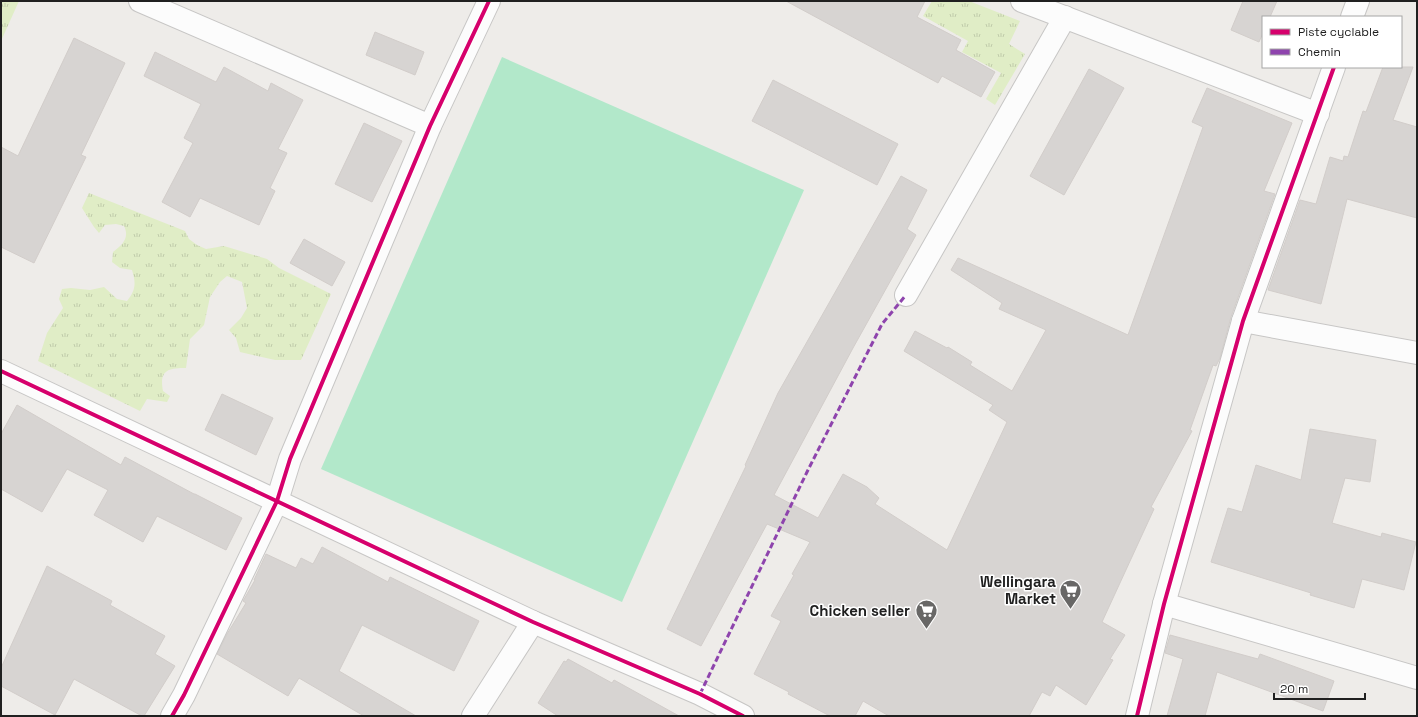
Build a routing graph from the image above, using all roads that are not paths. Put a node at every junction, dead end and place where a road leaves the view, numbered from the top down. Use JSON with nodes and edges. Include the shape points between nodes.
{"nodes":[{"id":1,"x":140,"y":1,"type":"edge"},
{"id":2,"x":489,"y":1,"type":"edge"},
{"id":3,"x":1022,"y":1,"type":"edge"},
{"id":4,"x":1358,"y":1,"type":"edge"},
{"id":5,"x":1352,"y":16,"type":"edge"},
{"id":6,"x":1065,"y":17,"type":"junction"},
{"id":7,"x":1334,"y":68,"type":"edge"},
{"id":8,"x":1318,"y":114,"type":"junction"},
{"id":9,"x":430,"y":126,"type":"junction"},
{"id":10,"x":906,"y":295,"type":"dead end"},
{"id":11,"x":1243,"y":321,"type":"junction"},
{"id":12,"x":1417,"y":353,"type":"edge"},
{"id":13,"x":1,"y":371,"type":"edge"},
{"id":14,"x":277,"y":501,"type":"junction"},
{"id":15,"x":1164,"y":604,"type":"junction"},
{"id":16,"x":533,"y":622,"type":"junction"},
{"id":17,"x":1417,"y":678,"type":"edge"},
{"id":18,"x":172,"y":716,"type":"edge"},
{"id":19,"x":473,"y":716,"type":"edge"},
{"id":20,"x":743,"y":716,"type":"edge"},
{"id":21,"x":1137,"y":716,"type":"edge"}],
"edges":[{"from":1,"to":9,"type":"street"},
{"from":2,"to":9,"type":"street"},
{"from":3,"to":6,"type":"street"},
{"from":4,"to":5,"type":"street"},
{"from":6,"to":8,"type":"street"},
{"from":6,"to":10,"type":"street"},
{"from":7,"to":8,"type":"street"},
{"from":8,"to":11,"type":"street"},
{"from":9,"to":14,"type":"street","via":[[290,459]]},
{"from":11,"to":12,"type":"street"},
{"from":11,"to":15,"type":"street"},
{"from":13,"to":14,"type":"street"},
{"from":14,"to":16,"type":"street"},
{"from":14,"to":18,"type":"street"},
{"from":15,"to":17,"type":"street"},
{"from":15,"to":21,"type":"street"},
{"from":16,"to":19,"type":"street"},
{"from":16,"to":20,"type":"street","via":[[700,694]]}]}
